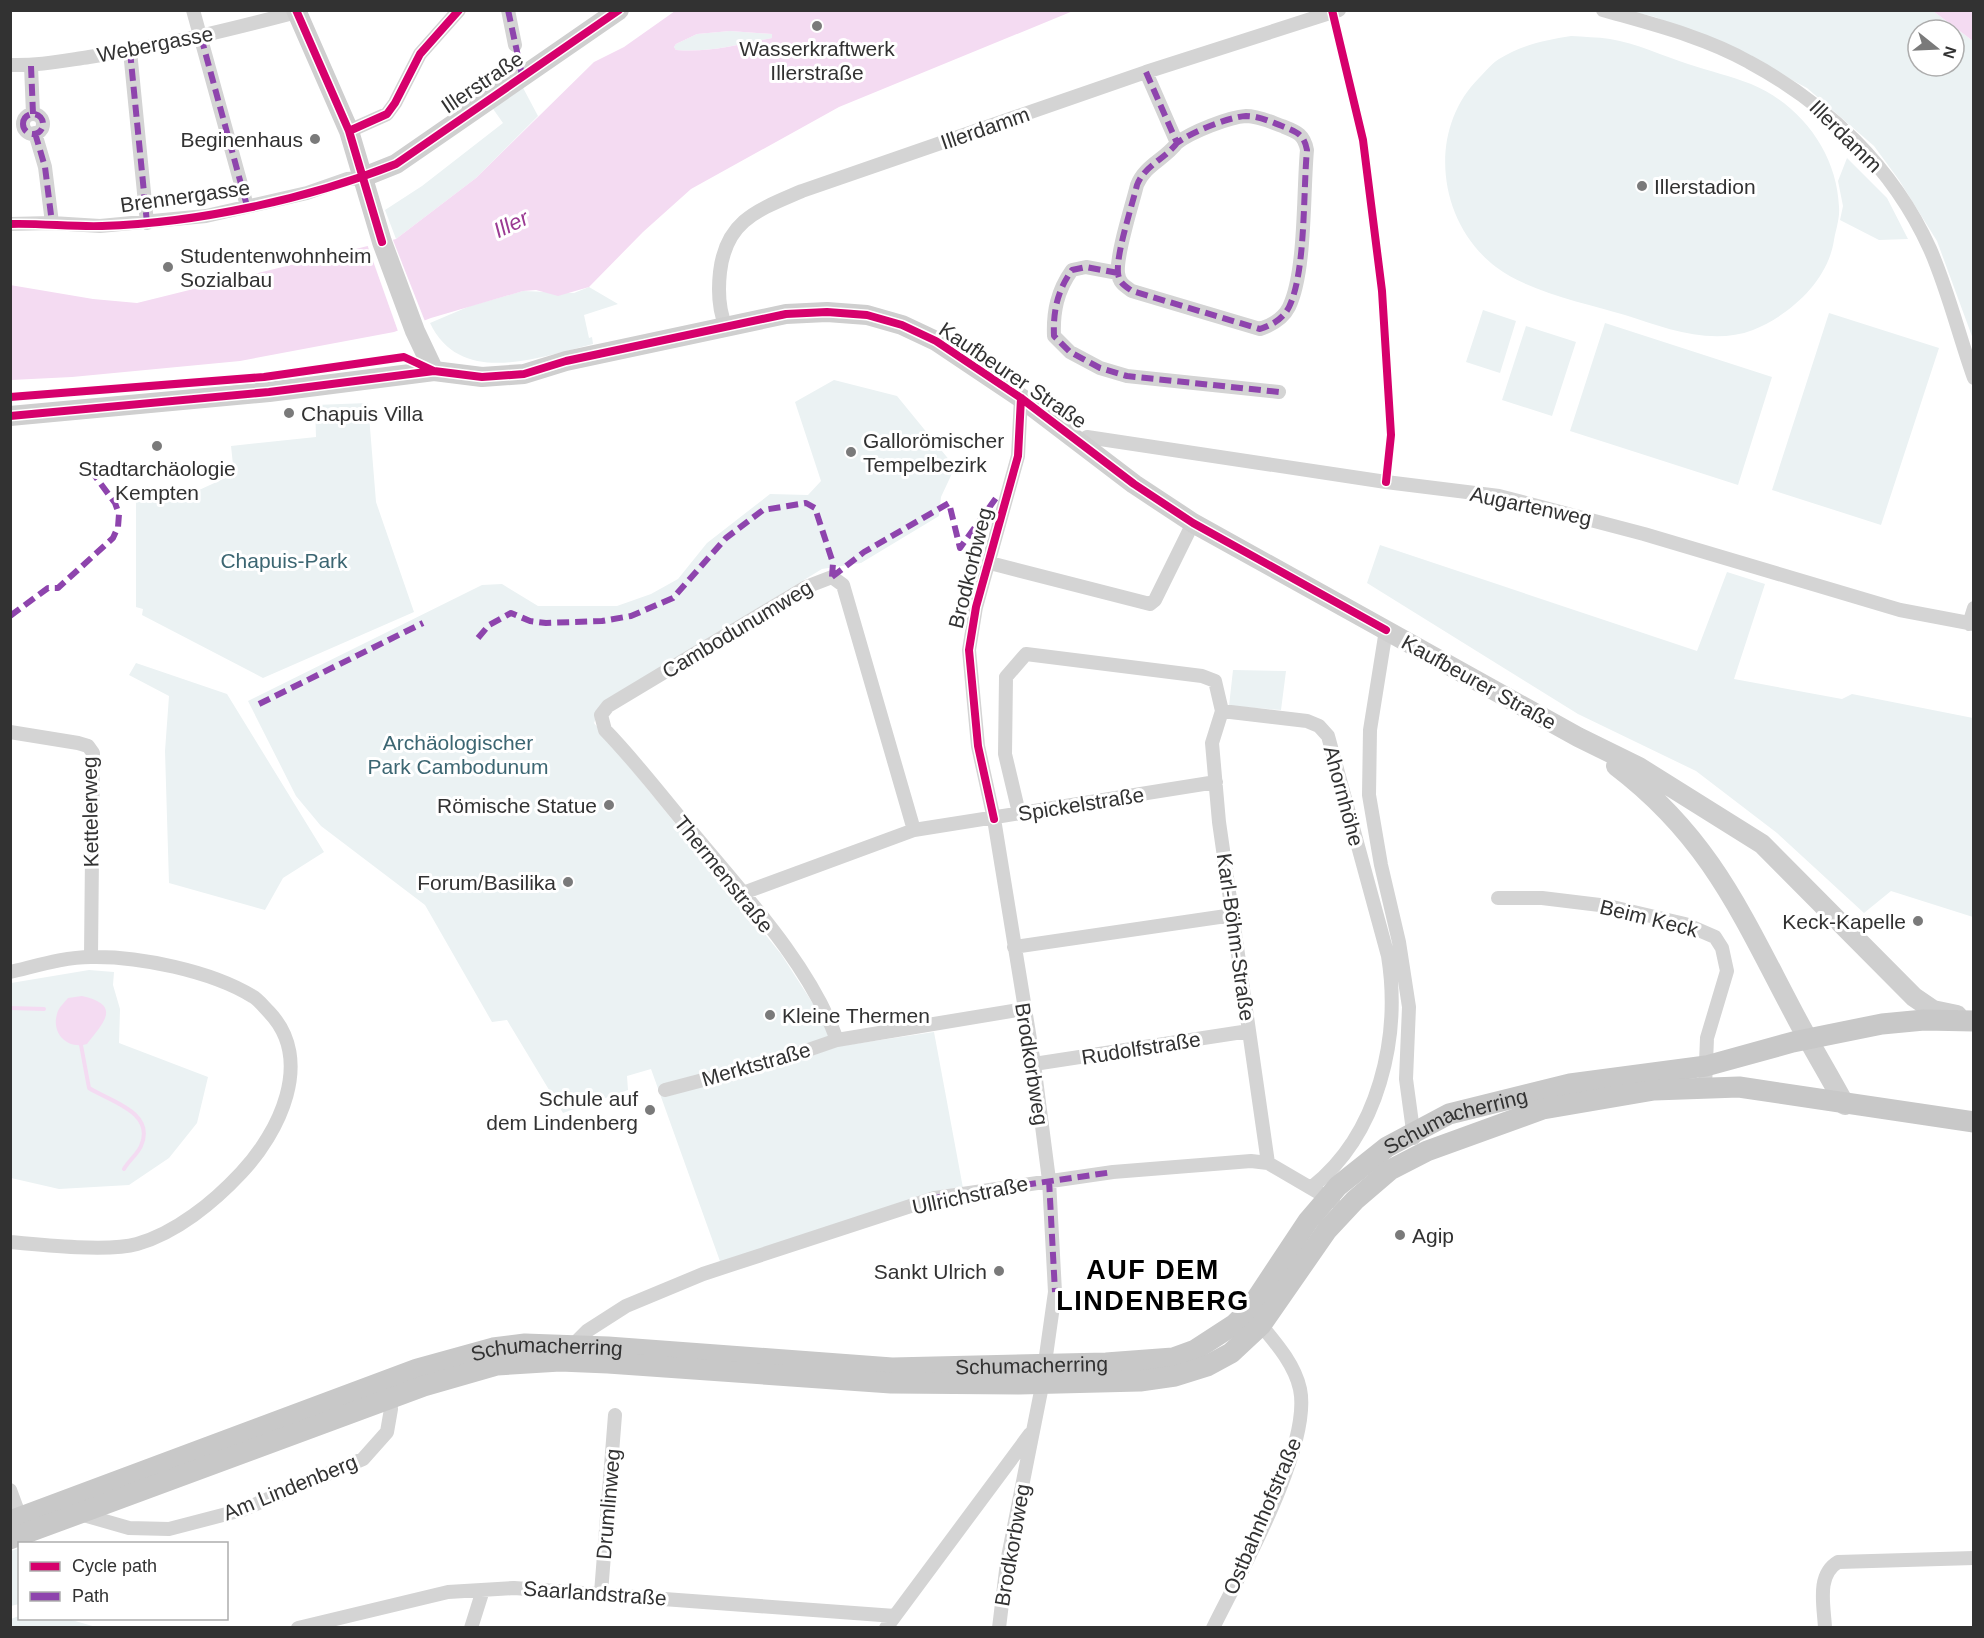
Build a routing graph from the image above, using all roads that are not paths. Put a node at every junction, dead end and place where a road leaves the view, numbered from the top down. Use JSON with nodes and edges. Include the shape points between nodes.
{"nodes":[{"id":1,"x":193,"y":10,"type":"edge"},
{"id":2,"x":459,"y":10,"type":"edge"},
{"id":3,"x":508,"y":10,"type":"edge"},
{"id":4,"x":619,"y":10,"type":"edge"},
{"id":5,"x":1339,"y":10,"type":"edge"},
{"id":6,"x":1603,"y":10,"type":"edge"},
{"id":7,"x":297,"y":11,"type":"edge"},
{"id":8,"x":201,"y":37,"type":"junction"},
{"id":9,"x":515,"y":45,"type":"dead end"},
{"id":10,"x":130,"y":51,"type":"junction"},
{"id":11,"x":10,"y":65,"type":"edge"},
{"id":12,"x":31,"y":66,"type":"junction"},
{"id":13,"x":1146,"y":72,"type":"junction"},
{"id":14,"x":349,"y":131,"type":"junction"},
{"id":15,"x":1177,"y":143,"type":"junction"},
{"id":16,"x":362,"y":178,"type":"junction"},
{"id":17,"x":248,"y":206,"type":"junction"},
{"id":18,"x":52,"y":223,"type":"junction"},
{"id":19,"x":147,"y":223,"type":"junction"},
{"id":20,"x":10,"y":224,"type":"edge"},
{"id":21,"x":1118,"y":273,"type":"junction"},
{"id":22,"x":726,"y":327,"type":"junction"},
{"id":23,"x":434,"y":371,"type":"junction"},
{"id":24,"x":1974,"y":378,"type":"edge"},
{"id":25,"x":1279,"y":392,"type":"dead end"},
{"id":26,"x":1021,"y":398,"type":"junction"},
{"id":27,"x":10,"y":416,"type":"edge"},
{"id":28,"x":1080,"y":441,"type":"junction"},
{"id":29,"x":1193,"y":523,"type":"junction"},
{"id":30,"x":990,"y":564,"type":"junction"},
{"id":31,"x":1974,"y":608,"type":"edge"},
{"id":32,"x":1971,"y":624,"type":"edge"},
{"id":33,"x":1386,"y":630,"type":"junction"},
{"id":34,"x":1222,"y":711,"type":"junction"},
{"id":35,"x":601,"y":715,"type":"joint"},
{"id":36,"x":10,"y":732,"type":"edge"},
{"id":37,"x":1578,"y":737,"type":"junction"},
{"id":38,"x":1216,"y":782,"type":"junction"},
{"id":39,"x":1019,"y":813,"type":"junction"},
{"id":40,"x":994,"y":819,"type":"junction"},
{"id":41,"x":914,"y":830,"type":"junction"},
{"id":42,"x":743,"y":894,"type":"junction"},
{"id":43,"x":1498,"y":898,"type":"dead end"},
{"id":44,"x":1233,"y":915,"type":"junction"},
{"id":45,"x":1014,"y":947,"type":"junction"},
{"id":46,"x":91,"y":957,"type":"junction"},
{"id":47,"x":10,"y":972,"type":"edge"},
{"id":48,"x":1024,"y":1009,"type":"junction"},
{"id":49,"x":1972,"y":1021,"type":"edge"},
{"id":50,"x":1249,"y":1031,"type":"junction"},
{"id":51,"x":1809,"y":1039,"type":"junction"},
{"id":52,"x":837,"y":1040,"type":"junction"},
{"id":53,"x":1034,"y":1065,"type":"junction"},
{"id":54,"x":1705,"y":1076,"type":"junction"},
{"id":55,"x":665,"y":1090,"type":"dead end"},
{"id":56,"x":1845,"y":1105,"type":"junction"},
{"id":57,"x":1974,"y":1122,"type":"edge"},
{"id":58,"x":1413,"y":1134,"type":"junction"},
{"id":59,"x":1417,"y":1156,"type":"junction"},
{"id":60,"x":1268,"y":1163,"type":"junction"},
{"id":61,"x":1049,"y":1180,"type":"junction"},
{"id":62,"x":1320,"y":1192,"type":"junction"},
{"id":63,"x":1345,"y":1211,"type":"junction"},
{"id":64,"x":10,"y":1242,"type":"edge"},
{"id":65,"x":1255,"y":1318,"type":"junction"},
{"id":66,"x":573,"y":1346,"type":"junction"},
{"id":67,"x":608,"y":1355,"type":"junction"},
{"id":68,"x":1044,"y":1374,"type":"junction"},
{"id":69,"x":390,"y":1400,"type":"junction"},
{"id":70,"x":615,"y":1415,"type":"dead end"},
{"id":71,"x":1034,"y":1429,"type":"junction"},
{"id":72,"x":10,"y":1490,"type":"edge"},
{"id":73,"x":80,"y":1514,"type":"junction"},
{"id":74,"x":15,"y":1519,"type":"edge"},
{"id":75,"x":10,"y":1539,"type":"edge"},
{"id":76,"x":1974,"y":1558,"type":"edge"},
{"id":77,"x":483,"y":1590,"type":"junction"},
{"id":78,"x":600,"y":1593,"type":"junction"},
{"id":79,"x":891,"y":1622,"type":"edge"},
{"id":80,"x":1000,"y":1627,"type":"edge"},
{"id":81,"x":298,"y":1628,"type":"edge"},
{"id":82,"x":471,"y":1628,"type":"edge"},
{"id":83,"x":1213,"y":1628,"type":"edge"},
{"id":84,"x":1825,"y":1628,"type":"edge"}],
"edges":[{"from":1,"to":8,"type":"street"},
{"from":2,"to":14,"type":"street","via":[[420,54],[387,114]]},
{"from":3,"to":9,"type":"street"},
{"from":4,"to":16,"type":"street","name":"Illerstraße","via":[[396,164]]},
{"from":5,"to":13,"type":"street","name":"Illerdamm"},
{"from":6,"to":24,"type":"street","name":"Illerdamm","via":[[1665,28],[1748,60],[1807,96],[1864,149],[1900,195],[1930,249]]},
{"from":7,"to":8,"type":"street","name":"Webergasse"},
{"from":7,"to":14,"type":"street"},
{"from":8,"to":10,"type":"street","name":"Webergasse"},
{"from":8,"to":17,"type":"street"},
{"from":10,"to":12,"type":"street","name":"Webergasse"},
{"from":10,"to":19,"type":"street"},
{"from":11,"to":12,"type":"street","name":"Webergasse"},
{"from":12,"to":18,"type":"street","via":[[33,114],[27,116],[24,124],[26,130],[35,133],[45,166]]},
{"from":13,"to":15,"type":"street"},
{"from":13,"to":22,"type":"street","name":"Illerdamm","via":[[802,191],[758,210],[733,230],[722,257],[721,317]]},
{"from":14,"to":16,"type":"street"},
{"from":15,"to":21,"type":"street","via":[[1168,155],[1141,174]]},
{"from":15,"to":21,"type":"street","via":[[1192,134],[1248,116],[1262,118],[1305,139],[1299,264],[1289,308],[1260,329],[1132,291],[1122,284]]},
{"from":16,"to":17,"type":"street","name":"Brennergasse"},
{"from":16,"to":23,"type":"street","via":[[382,242]]},
{"from":17,"to":19,"type":"street","name":"Brennergasse"},
{"from":18,"to":19,"type":"street","name":"Brennergasse"},
{"from":18,"to":20,"type":"street","name":"Brennergasse"},
{"from":21,"to":25,"type":"street","via":[[1086,267],[1072,270],[1064,281],[1053,312],[1054,336],[1070,352],[1100,368],[1127,376]]},
{"from":22,"to":23,"type":"street","name":"Kaufbeurer Straße","via":[[566,361],[525,374],[482,377]]},
{"from":22,"to":26,"type":"street","name":"Kaufbeurer Straße","via":[[786,314],[867,315],[936,341]]},
{"from":23,"to":27,"type":"street","name":"Kaufbeurer Straße","via":[[268,393]]},
{"from":26,"to":28,"type":"street","name":"Kaufbeurer Straße"},
{"from":26,"to":30,"type":"street","name":"Brodkorbweg","via":[[1018,456]]},
{"from":28,"to":29,"type":"street","name":"Kaufbeurer Straße","via":[[1134,484]]},
{"from":28,"to":32,"type":"street","name":"Augartenweg","via":[[1087,436],[1499,496],[1644,534],[1900,610]]},
{"from":29,"to":30,"type":"street","via":[[1150,604]]},
{"from":29,"to":33,"type":"street","name":"Kaufbeurer Straße"},
{"from":30,"to":40,"type":"street","name":"Brodkorbweg","via":[[976,607],[969,650],[978,746]]},
{"from":31,"to":32,"type":"street"},
{"from":33,"to":37,"type":"street","name":"Kaufbeurer Straße"},
{"from":33,"to":58,"type":"street","via":[[1370,730],[1369,795],[1409,1007],[1406,1079]]},
{"from":34,"to":38,"type":"street","name":"Karl-Böhm-Straße","via":[[1212,744]]},
{"from":34,"to":39,"type":"street","via":[[1215,681],[1202,676],[1026,654],[1006,677],[1005,754]]},
{"from":34,"to":62,"type":"street","name":"Ahornhöhe","via":[[1307,721],[1328,736],[1388,956],[1392,976],[1391,1028],[1381,1079],[1370,1108]]},
{"from":35,"to":41,"type":"street","name":"Cambodunumweg","via":[[608,706],[710,644],[806,587],[832,577],[843,585]]},
{"from":35,"to":42,"type":"street","name":"Thermenstraße","via":[[605,730]]},
{"from":36,"to":46,"type":"street","name":"Kettelerweg","via":[[78,742],[93,753]]},
{"from":37,"to":49,"type":"street","name":"Kaufbeurer Straße","via":[[1639,768],[1762,844],[1914,997],[1933,1010]]},
{"from":37,"to":51,"type":"street","name":"Kaufbeurer Straße","via":[[1663,804],[1690,835],[1740,909]]},
{"from":38,"to":39,"type":"street","name":"Spickelstraße"},
{"from":38,"to":44,"type":"street","name":"Karl-Böhm-Straße"},
{"from":39,"to":40,"type":"street","name":"Spickelstraße"},
{"from":40,"to":41,"type":"street","name":"Spickelstraße"},
{"from":40,"to":45,"type":"street","name":"Brodkorbweg"},
{"from":41,"to":42,"type":"street","name":"Spickelstraße"},
{"from":42,"to":52,"type":"street","name":"Thermenstraße","via":[[826,1009]]},
{"from":43,"to":54,"type":"street","name":"Beim Keck","via":[[1542,898],[1608,906],[1685,924],[1715,938],[1722,948],[1727,971],[1707,1038]]},
{"from":44,"to":45,"type":"street"},
{"from":44,"to":50,"type":"street","name":"Karl-Böhm-Straße"},
{"from":45,"to":48,"type":"street","name":"Brodkorbweg"},
{"from":46,"to":47,"type":"street"},
{"from":46,"to":64,"type":"street","via":[[155,963],[254,996],[285,1036],[290,1055],[287,1095],[256,1158],[193,1215],[155,1238],[135,1245],[110,1246]]},
{"from":48,"to":52,"type":"street","name":"Merktstraße"},
{"from":48,"to":53,"type":"street","name":"Brodkorbweg"},
{"from":49,"to":51,"type":"main road","name":"Schumacherring","via":[[1882,1024]]},
{"from":50,"to":53,"type":"street","name":"Rudolfstraße"},
{"from":50,"to":60,"type":"street","name":"Karl-Böhm-Straße"},
{"from":51,"to":54,"type":"main road","name":"Schumacherring"},
{"from":51,"to":56,"type":"street","name":"Kaufbeurer Straße"},
{"from":52,"to":55,"type":"street","name":"Merktstraße","via":[[779,1060]]},
{"from":53,"to":61,"type":"street","name":"Brodkorbweg"},
{"from":54,"to":56,"type":"main road","name":"Schumacherring","via":[[1739,1087]]},
{"from":54,"to":58,"type":"main road","name":"Schumacherring","via":[[1544,1089],[1449,1114]]},
{"from":54,"to":59,"type":"main road","name":"Schumacherring","via":[[1654,1090],[1543,1109]]},
{"from":56,"to":57,"type":"main road","name":"Schumacherring"},
{"from":58,"to":59,"type":"street"},
{"from":58,"to":62,"type":"main road","name":"Schumacherring"},
{"from":59,"to":63,"type":"main road","name":"Schumacherring","via":[[1390,1170]]},
{"from":60,"to":61,"type":"street","name":"Ullrichstraße","via":[[1212,1164]]},
{"from":60,"to":62,"type":"street","name":"Ullrichstraße"},
{"from":61,"to":66,"type":"street","name":"Ullrichstraße","via":[[935,1198],[703,1274],[626,1306],[587,1330]]},
{"from":61,"to":68,"type":"street","name":"Brodkorbweg","via":[[1055,1292]]},
{"from":62,"to":63,"type":"street","name":"Ullrichstraße"},
{"from":62,"to":65,"type":"main road","name":"Schumacherring"},
{"from":63,"to":65,"type":"main road","name":"Schumacherring"},
{"from":65,"to":68,"type":"main road","name":"Schumacherring","via":[[1173,1358]]},
{"from":65,"to":83,"type":"street","name":"Ostbahnhofstraße","via":[[1281,1350],[1300,1389],[1302,1408],[1296,1444]]},
{"from":66,"to":67,"type":"main road","name":"Schumacherring"},
{"from":66,"to":74,"type":"main road","name":"Schumacherring","via":[[525,1344],[466,1354],[417,1369]]},
{"from":67,"to":68,"type":"main road","name":"Schumacherring"},
{"from":67,"to":69,"type":"main road","name":"Schumacherring","via":[[497,1365],[469,1371]]},
{"from":68,"to":71,"type":"street","name":"Brodkorbweg"},
{"from":69,"to":73,"type":"main road","name":"Schumacherring"},
{"from":69,"to":73,"type":"street","name":"Am Lindenberg","via":[[387,1432],[363,1459],[242,1510],[169,1529],[129,1528]]},
{"from":70,"to":78,"type":"street","name":"Drumlinweg"},
{"from":71,"to":79,"type":"street"},
{"from":71,"to":80,"type":"street","name":"Brodkorbweg","via":[[1007,1562]]},
{"from":72,"to":74,"type":"street"},
{"from":73,"to":75,"type":"main road","name":"Schumacherring"},
{"from":76,"to":84,"type":"street","via":[[1838,1562],[1827,1571],[1823,1583]]},
{"from":77,"to":78,"type":"street","name":"Saarlandstraße"},
{"from":77,"to":81,"type":"street","name":"Saarlandstraße","via":[[448,1592]]},
{"from":77,"to":82,"type":"street"},
{"from":78,"to":79,"type":"street","name":"Saarlandstraße"}]}
